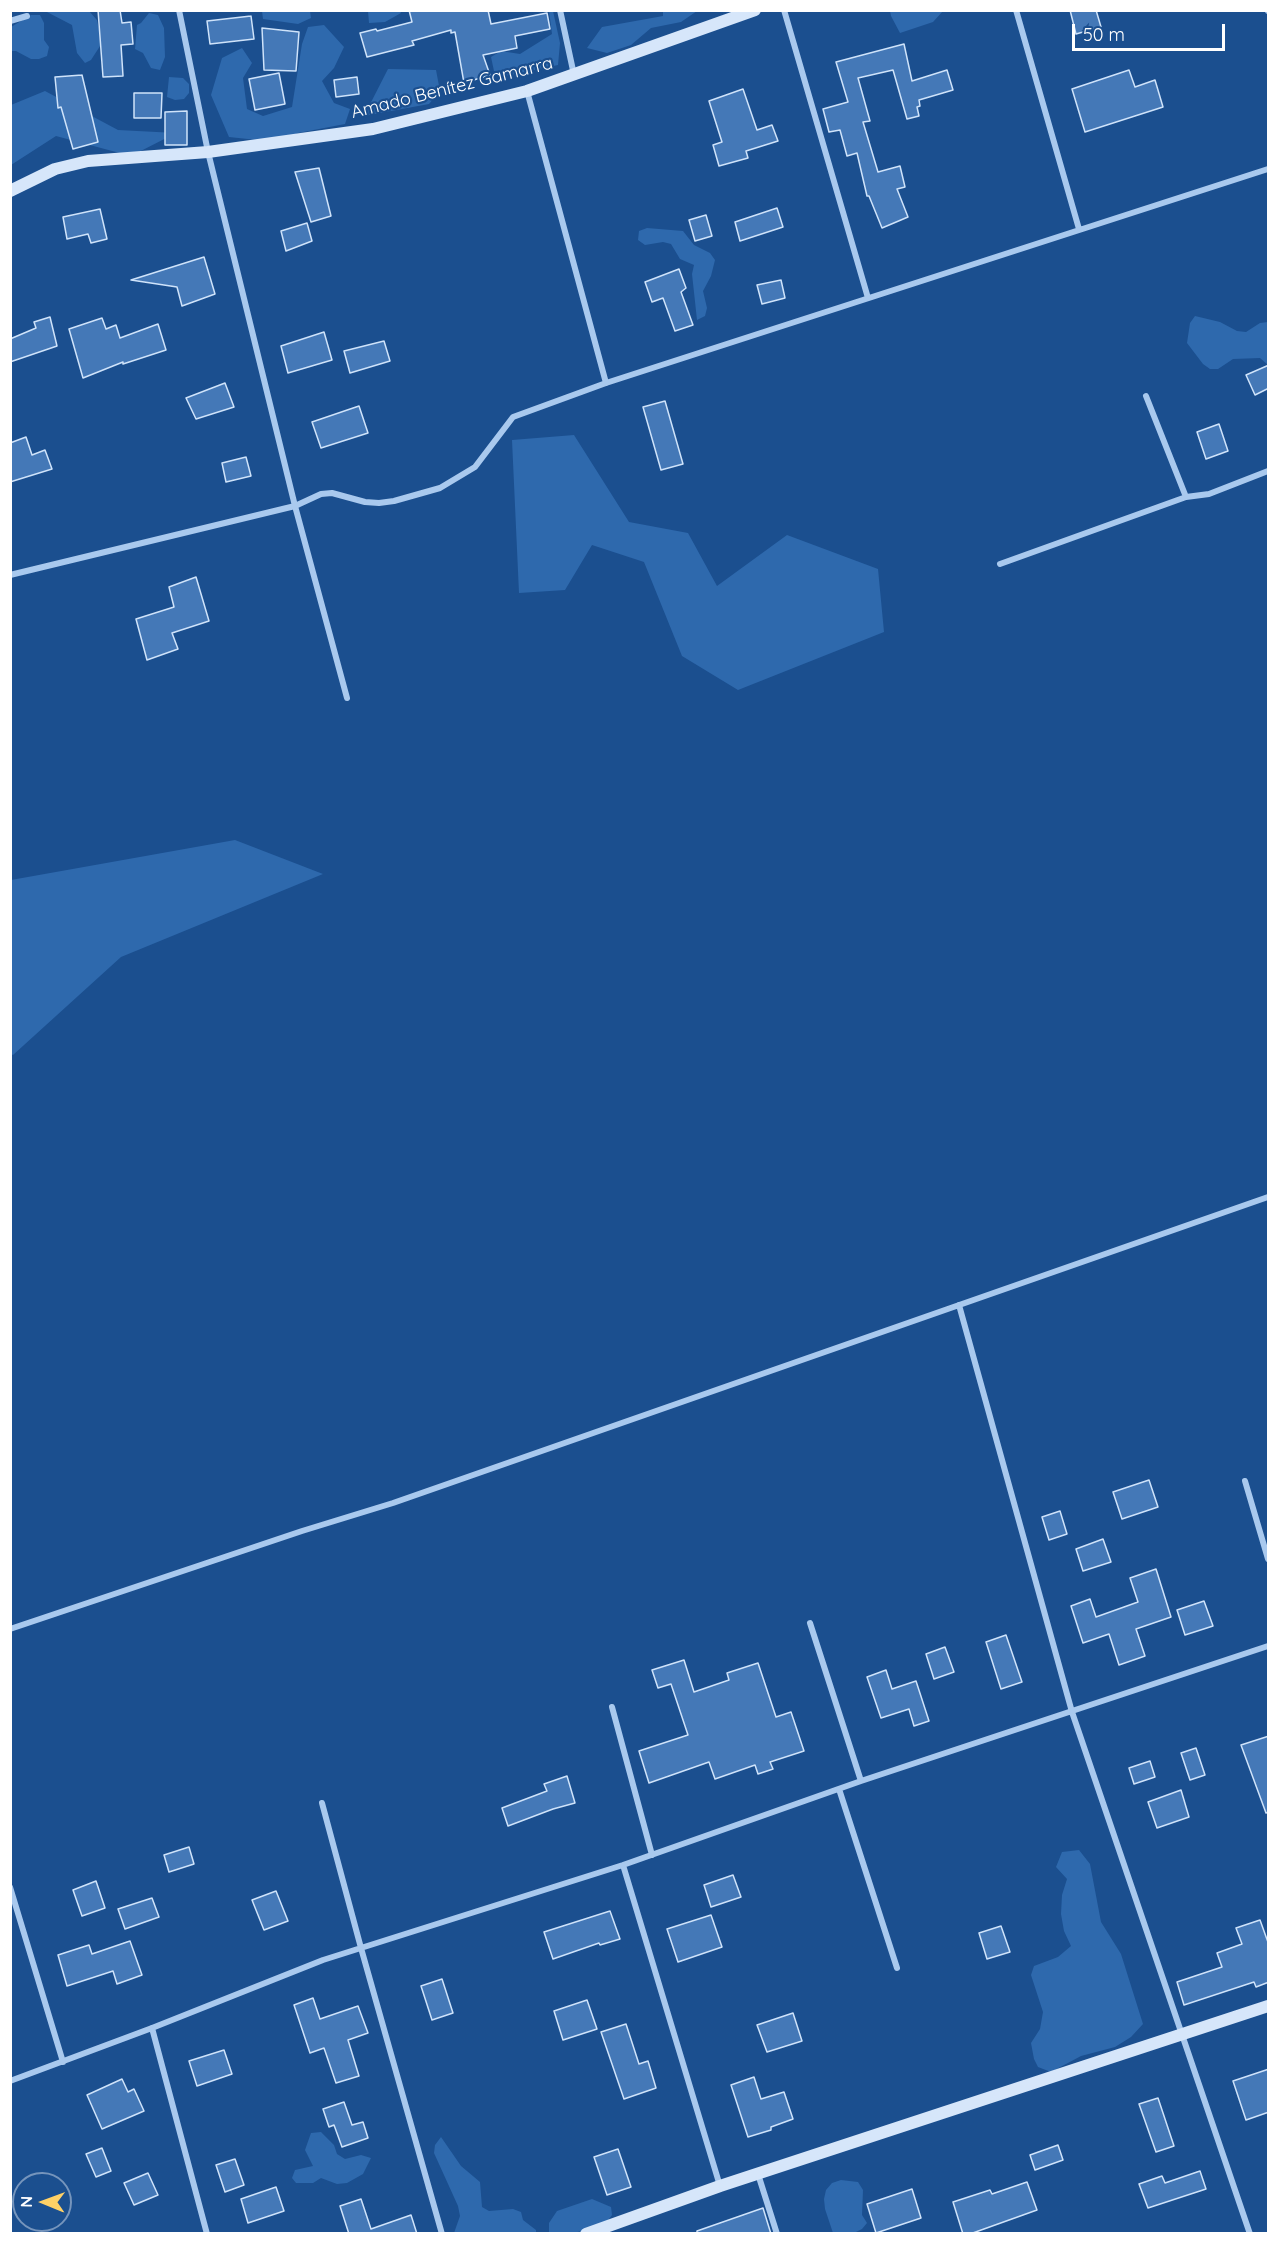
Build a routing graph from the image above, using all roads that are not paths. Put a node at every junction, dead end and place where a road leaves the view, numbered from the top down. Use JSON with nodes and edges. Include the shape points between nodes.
{"nodes":[{"id":1,"x":179,"y":10,"type":"edge"},
{"id":2,"x":560,"y":10,"type":"edge"},
{"id":3,"x":755,"y":10,"type":"edge"},
{"id":4,"x":784,"y":10,"type":"edge"},
{"id":5,"x":1016,"y":10,"type":"edge"},
{"id":6,"x":27,"y":16,"type":"dead end"},
{"id":7,"x":10,"y":21,"type":"edge"},
{"id":8,"x":574,"y":76,"type":"junction"},
{"id":9,"x":527,"y":92,"type":"junction"},
{"id":10,"x":208,"y":152,"type":"junction"},
{"id":11,"x":1269,"y":169,"type":"edge"},
{"id":12,"x":10,"y":191,"type":"edge"},
{"id":13,"x":1079,"y":229,"type":"junction"},
{"id":14,"x":868,"y":298,"type":"junction"},
{"id":15,"x":606,"y":383,"type":"junction"},
{"id":16,"x":1146,"y":396,"type":"dead end"},
{"id":17,"x":1269,"y":471,"type":"edge"},
{"id":18,"x":1186,"y":497,"type":"junction"},
{"id":19,"x":295,"y":506,"type":"junction"},
{"id":20,"x":1000,"y":564,"type":"dead end"},
{"id":21,"x":10,"y":575,"type":"edge"},
{"id":22,"x":347,"y":698,"type":"dead end"},
{"id":23,"x":1269,"y":1197,"type":"edge"},
{"id":24,"x":959,"y":1305,"type":"junction"},
{"id":25,"x":1245,"y":1480,"type":"dead end"},
{"id":26,"x":1269,"y":1559,"type":"edge"},
{"id":27,"x":810,"y":1623,"type":"dead end"},
{"id":28,"x":10,"y":1629,"type":"edge"},
{"id":29,"x":1269,"y":1646,"type":"edge"},
{"id":30,"x":612,"y":1707,"type":"dead end"},
{"id":31,"x":1072,"y":1712,"type":"junction"},
{"id":32,"x":861,"y":1781,"type":"junction"},
{"id":33,"x":839,"y":1789,"type":"junction"},
{"id":34,"x":322,"y":1803,"type":"dead end"},
{"id":35,"x":652,"y":1855,"type":"junction"},
{"id":36,"x":623,"y":1865,"type":"junction"},
{"id":37,"x":10,"y":1887,"type":"edge"},
{"id":38,"x":361,"y":1948,"type":"junction"},
{"id":39,"x":897,"y":1968,"type":"dead end"},
{"id":40,"x":1269,"y":2006,"type":"edge"},
{"id":41,"x":152,"y":2028,"type":"junction"},
{"id":42,"x":1183,"y":2034,"type":"junction"},
{"id":43,"x":63,"y":2062,"type":"junction"},
{"id":44,"x":10,"y":2081,"type":"edge"},
{"id":45,"x":758,"y":2174,"type":"junction"},
{"id":46,"x":720,"y":2186,"type":"junction"},
{"id":47,"x":207,"y":2234,"type":"edge"},
{"id":48,"x":442,"y":2234,"type":"edge"},
{"id":49,"x":586,"y":2234,"type":"edge"},
{"id":50,"x":777,"y":2234,"type":"edge"},
{"id":51,"x":1250,"y":2234,"type":"edge"}],
"edges":[{"from":1,"to":10,"type":"street"},
{"from":2,"to":8,"type":"street"},
{"from":3,"to":8,"type":"main road","name":"Amado Benítez Gamarra"},
{"from":4,"to":14,"type":"street"},
{"from":5,"to":13,"type":"street"},
{"from":6,"to":7,"type":"street"},
{"from":8,"to":9,"type":"main road","name":"Amado Benítez Gamarra"},
{"from":9,"to":10,"type":"main road","name":"Amado Benítez Gamarra","via":[[373,129]]},
{"from":9,"to":15,"type":"street"},
{"from":10,"to":12,"type":"main road","name":"Amado Benítez Gamarra","via":[[88,161],[55,169]]},
{"from":10,"to":19,"type":"street"},
{"from":11,"to":13,"type":"street"},
{"from":13,"to":14,"type":"street"},
{"from":14,"to":15,"type":"street"},
{"from":15,"to":19,"type":"street","via":[[513,417],[475,467],[440,488],[379,503],[321,494]]},
{"from":16,"to":18,"type":"street"},
{"from":17,"to":18,"type":"street","via":[[1209,494]]},
{"from":18,"to":20,"type":"street"},
{"from":19,"to":21,"type":"street"},
{"from":19,"to":22,"type":"street"},
{"from":23,"to":24,"type":"street"},
{"from":24,"to":28,"type":"street","via":[[393,1503]]},
{"from":24,"to":31,"type":"street"},
{"from":25,"to":26,"type":"street"},
{"from":27,"to":32,"type":"street"},
{"from":29,"to":31,"type":"street"},
{"from":30,"to":35,"type":"street"},
{"from":31,"to":32,"type":"street"},
{"from":31,"to":42,"type":"street"},
{"from":32,"to":33,"type":"street"},
{"from":33,"to":35,"type":"street"},
{"from":33,"to":39,"type":"street"},
{"from":34,"to":38,"type":"street"},
{"from":35,"to":36,"type":"street"},
{"from":36,"to":38,"type":"street"},
{"from":36,"to":46,"type":"street"},
{"from":37,"to":43,"type":"street"},
{"from":38,"to":41,"type":"street"},
{"from":38,"to":48,"type":"street"},
{"from":40,"to":42,"type":"main road"},
{"from":41,"to":43,"type":"street"},
{"from":41,"to":47,"type":"street"},
{"from":42,"to":45,"type":"main road"},
{"from":42,"to":51,"type":"street"},
{"from":43,"to":44,"type":"street"},
{"from":45,"to":46,"type":"main road"},
{"from":45,"to":50,"type":"street"},
{"from":46,"to":49,"type":"main road"}]}
